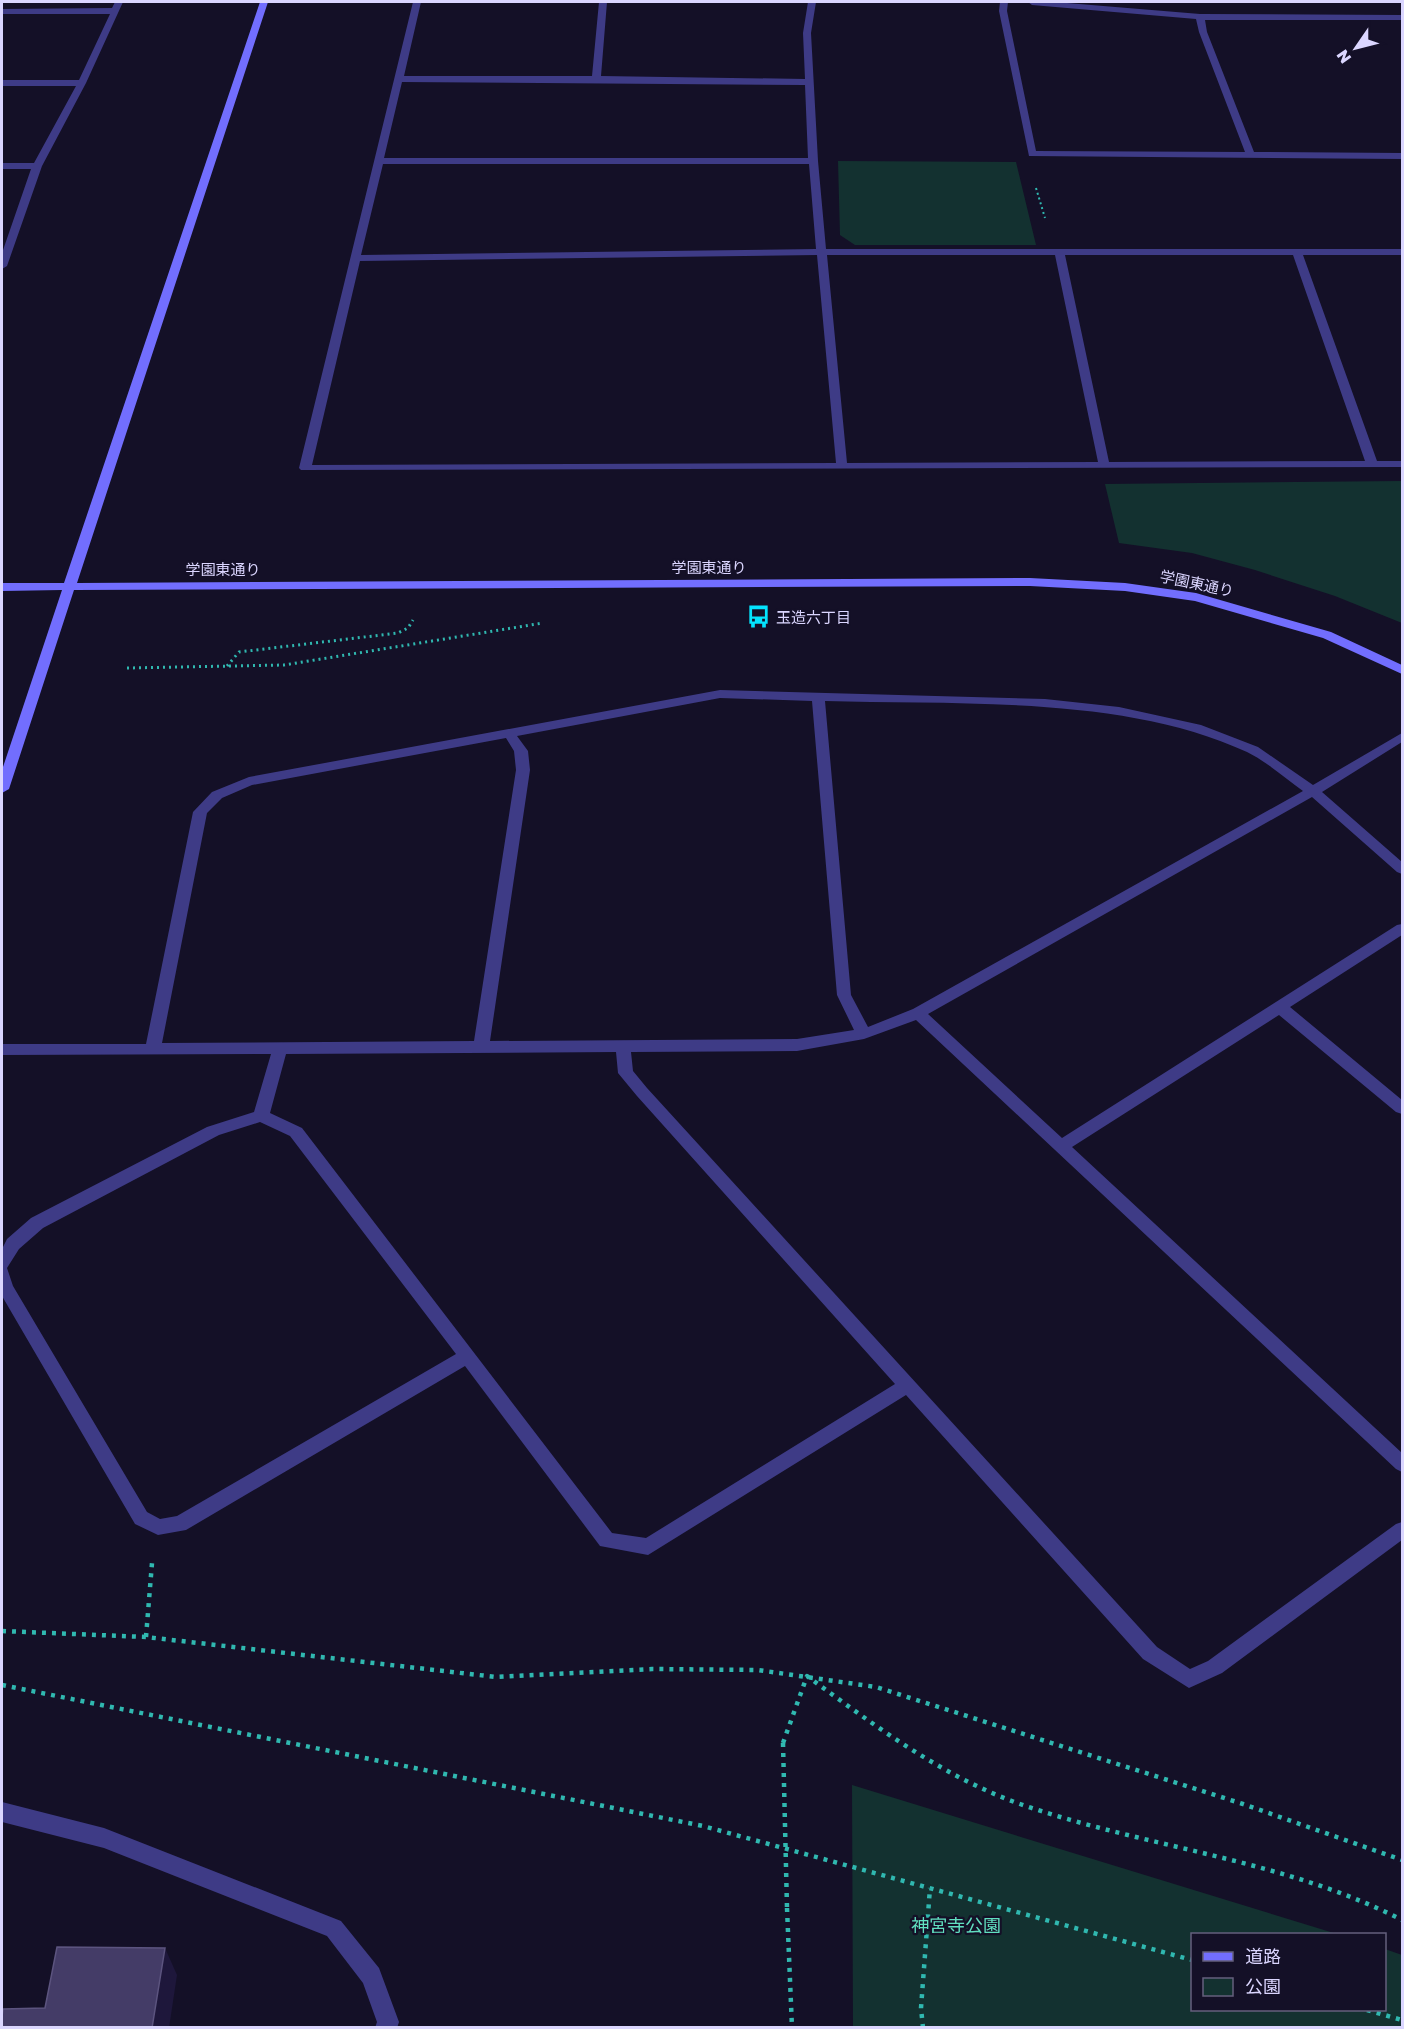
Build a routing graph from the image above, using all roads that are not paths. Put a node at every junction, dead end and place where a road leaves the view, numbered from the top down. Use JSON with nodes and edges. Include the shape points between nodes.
{"nodes":[{"id":1,"x":120,"y":2,"type":"edge"},
{"id":2,"x":264,"y":2,"type":"edge"},
{"id":3,"x":417,"y":2,"type":"edge"},
{"id":4,"x":603,"y":2,"type":"edge"},
{"id":5,"x":812,"y":2,"type":"edge"},
{"id":6,"x":1004,"y":2,"type":"edge"},
{"id":7,"x":1032,"y":2,"type":"edge"},
{"id":8,"x":2,"y":11,"type":"edge"},
{"id":9,"x":115,"y":11,"type":"junction"},
{"id":10,"x":1200,"y":17,"type":"junction"},
{"id":11,"x":1398,"y":20,"type":"edge"},
{"id":12,"x":399,"y":79,"type":"junction"},
{"id":13,"x":596,"y":79,"type":"junction"},
{"id":14,"x":808,"y":82,"type":"junction"},
{"id":15,"x":2,"y":83,"type":"edge"},
{"id":16,"x":82,"y":83,"type":"junction"},
{"id":17,"x":1250,"y":154,"type":"junction"},
{"id":18,"x":1402,"y":156,"type":"edge"},
{"id":19,"x":378,"y":161,"type":"junction"},
{"id":20,"x":813,"y":161,"type":"junction"},
{"id":21,"x":2,"y":166,"type":"edge"},
{"id":22,"x":38,"y":166,"type":"junction"},
{"id":23,"x":820,"y":252,"type":"junction"},
{"id":24,"x":1298,"y":252,"type":"junction"},
{"id":25,"x":1402,"y":252,"type":"edge"},
{"id":26,"x":1060,"y":254,"type":"junction"},
{"id":27,"x":357,"y":258,"type":"junction"},
{"id":28,"x":2,"y":264,"type":"edge"},
{"id":29,"x":1104,"y":464,"type":"junction"},
{"id":30,"x":1372,"y":464,"type":"junction"},
{"id":31,"x":1402,"y":464,"type":"edge"},
{"id":32,"x":842,"y":466,"type":"junction"},
{"id":33,"x":69,"y":586,"type":"junction"},
{"id":34,"x":2,"y":587,"type":"edge"},
{"id":35,"x":1402,"y":670,"type":"edge"},
{"id":36,"x":818,"y":696,"type":"junction"},
{"id":37,"x":509,"y":733,"type":"junction"},
{"id":38,"x":1402,"y":738,"type":"edge"},
{"id":39,"x":2,"y":789,"type":"edge"},
{"id":40,"x":1313,"y":791,"type":"junction"},
{"id":41,"x":1402,"y":869,"type":"edge"},
{"id":42,"x":1402,"y":930,"type":"edge"},
{"id":43,"x":1280,"y":1007,"type":"junction"},
{"id":44,"x":918,"y":1013,"type":"junction"},
{"id":45,"x":864,"y":1034,"type":"junction"},
{"id":46,"x":153,"y":1048,"type":"junction"},
{"id":47,"x":481,"y":1048,"type":"junction"},
{"id":48,"x":623,"y":1048,"type":"junction"},
{"id":49,"x":2,"y":1050,"type":"edge"},
{"id":50,"x":280,"y":1050,"type":"junction"},
{"id":51,"x":1402,"y":1108,"type":"edge"},
{"id":52,"x":261,"y":1116,"type":"junction"},
{"id":53,"x":1062,"y":1146,"type":"junction"},
{"id":54,"x":2,"y":1263,"type":"edge"},
{"id":55,"x":2,"y":1274,"type":"edge"},
{"id":56,"x":466,"y":1357,"type":"junction"},
{"id":57,"x":908,"y":1385,"type":"junction"},
{"id":58,"x":1402,"y":1464,"type":"edge"},
{"id":59,"x":1402,"y":1530,"type":"edge"},
{"id":60,"x":2,"y":1812,"type":"edge"},
{"id":61,"x":386,"y":2028,"type":"edge"}],
"edges":[{"from":1,"to":9,"type":"street"},
{"from":2,"to":33,"type":"street"},
{"from":3,"to":12,"type":"street"},
{"from":4,"to":13,"type":"street"},
{"from":5,"to":14,"type":"street","via":[[807,33]]},
{"from":6,"to":17,"type":"street","via":[[1032,154]]},
{"from":7,"to":10,"type":"street"},
{"from":8,"to":9,"type":"street"},
{"from":9,"to":16,"type":"street"},
{"from":10,"to":11,"type":"street"},
{"from":10,"to":17,"type":"street"},
{"from":12,"to":13,"type":"street"},
{"from":12,"to":19,"type":"street"},
{"from":13,"to":14,"type":"street"},
{"from":14,"to":20,"type":"street"},
{"from":15,"to":16,"type":"street"},
{"from":16,"to":22,"type":"street"},
{"from":17,"to":18,"type":"street"},
{"from":19,"to":20,"type":"street"},
{"from":19,"to":27,"type":"street"},
{"from":20,"to":23,"type":"street"},
{"from":21,"to":22,"type":"street"},
{"from":22,"to":28,"type":"street"},
{"from":23,"to":26,"type":"street"},
{"from":23,"to":27,"type":"street"},
{"from":23,"to":32,"type":"street"},
{"from":24,"to":25,"type":"street"},
{"from":24,"to":26,"type":"street"},
{"from":24,"to":30,"type":"street"},
{"from":26,"to":29,"type":"street"},
{"from":27,"to":32,"type":"street","via":[[305,468]]},
{"from":29,"to":30,"type":"street"},
{"from":29,"to":32,"type":"street"},
{"from":30,"to":31,"type":"street"},
{"from":33,"to":34,"type":"street","name":"学園東通り"},
{"from":33,"to":35,"type":"street","name":"学園東通り","via":[[1018,582],[1113,586],[1196,597],[1270,617],[1327,635]]},
{"from":33,"to":39,"type":"street"},
{"from":36,"to":37,"type":"street","via":[[720,694]]},
{"from":36,"to":40,"type":"street","via":[[1045,703],[1119,711],[1196,728],[1253,750]]},
{"from":36,"to":45,"type":"street","via":[[844,995]]},
{"from":37,"to":46,"type":"street","via":[[249,781],[217,795],[200,812]]},
{"from":37,"to":47,"type":"street","via":[[521,751],[523,770]]},
{"from":38,"to":40,"type":"street"},
{"from":40,"to":41,"type":"street"},
{"from":40,"to":44,"type":"street"},
{"from":42,"to":43,"type":"street"},
{"from":43,"to":51,"type":"street"},
{"from":43,"to":53,"type":"street"},
{"from":44,"to":45,"type":"street"},
{"from":44,"to":53,"type":"street"},
{"from":45,"to":48,"type":"street","via":[[798,1046],[706,1044]]},
{"from":46,"to":49,"type":"street"},
{"from":46,"to":50,"type":"street"},
{"from":47,"to":48,"type":"street"},
{"from":47,"to":50,"type":"street"},
{"from":48,"to":57,"type":"street","via":[[626,1073],[631,1079]]},
{"from":50,"to":52,"type":"street"},
{"from":52,"to":54,"type":"street","via":[[213,1131],[37,1224],[13,1244]]},
{"from":52,"to":56,"type":"street","via":[[296,1132]]},
{"from":53,"to":58,"type":"street"},
{"from":55,"to":56,"type":"street","via":[[5,1287],[141,1518],[158,1527],[180,1524]]},
{"from":56,"to":57,"type":"street","via":[[607,1540],[648,1547]]},
{"from":57,"to":59,"type":"street","via":[[1150,1653],[1189,1679],[1215,1667]]},
{"from":60,"to":61,"type":"street","via":[[104,1838],[334,1928],[371,1976],[388,2022]]}]}
